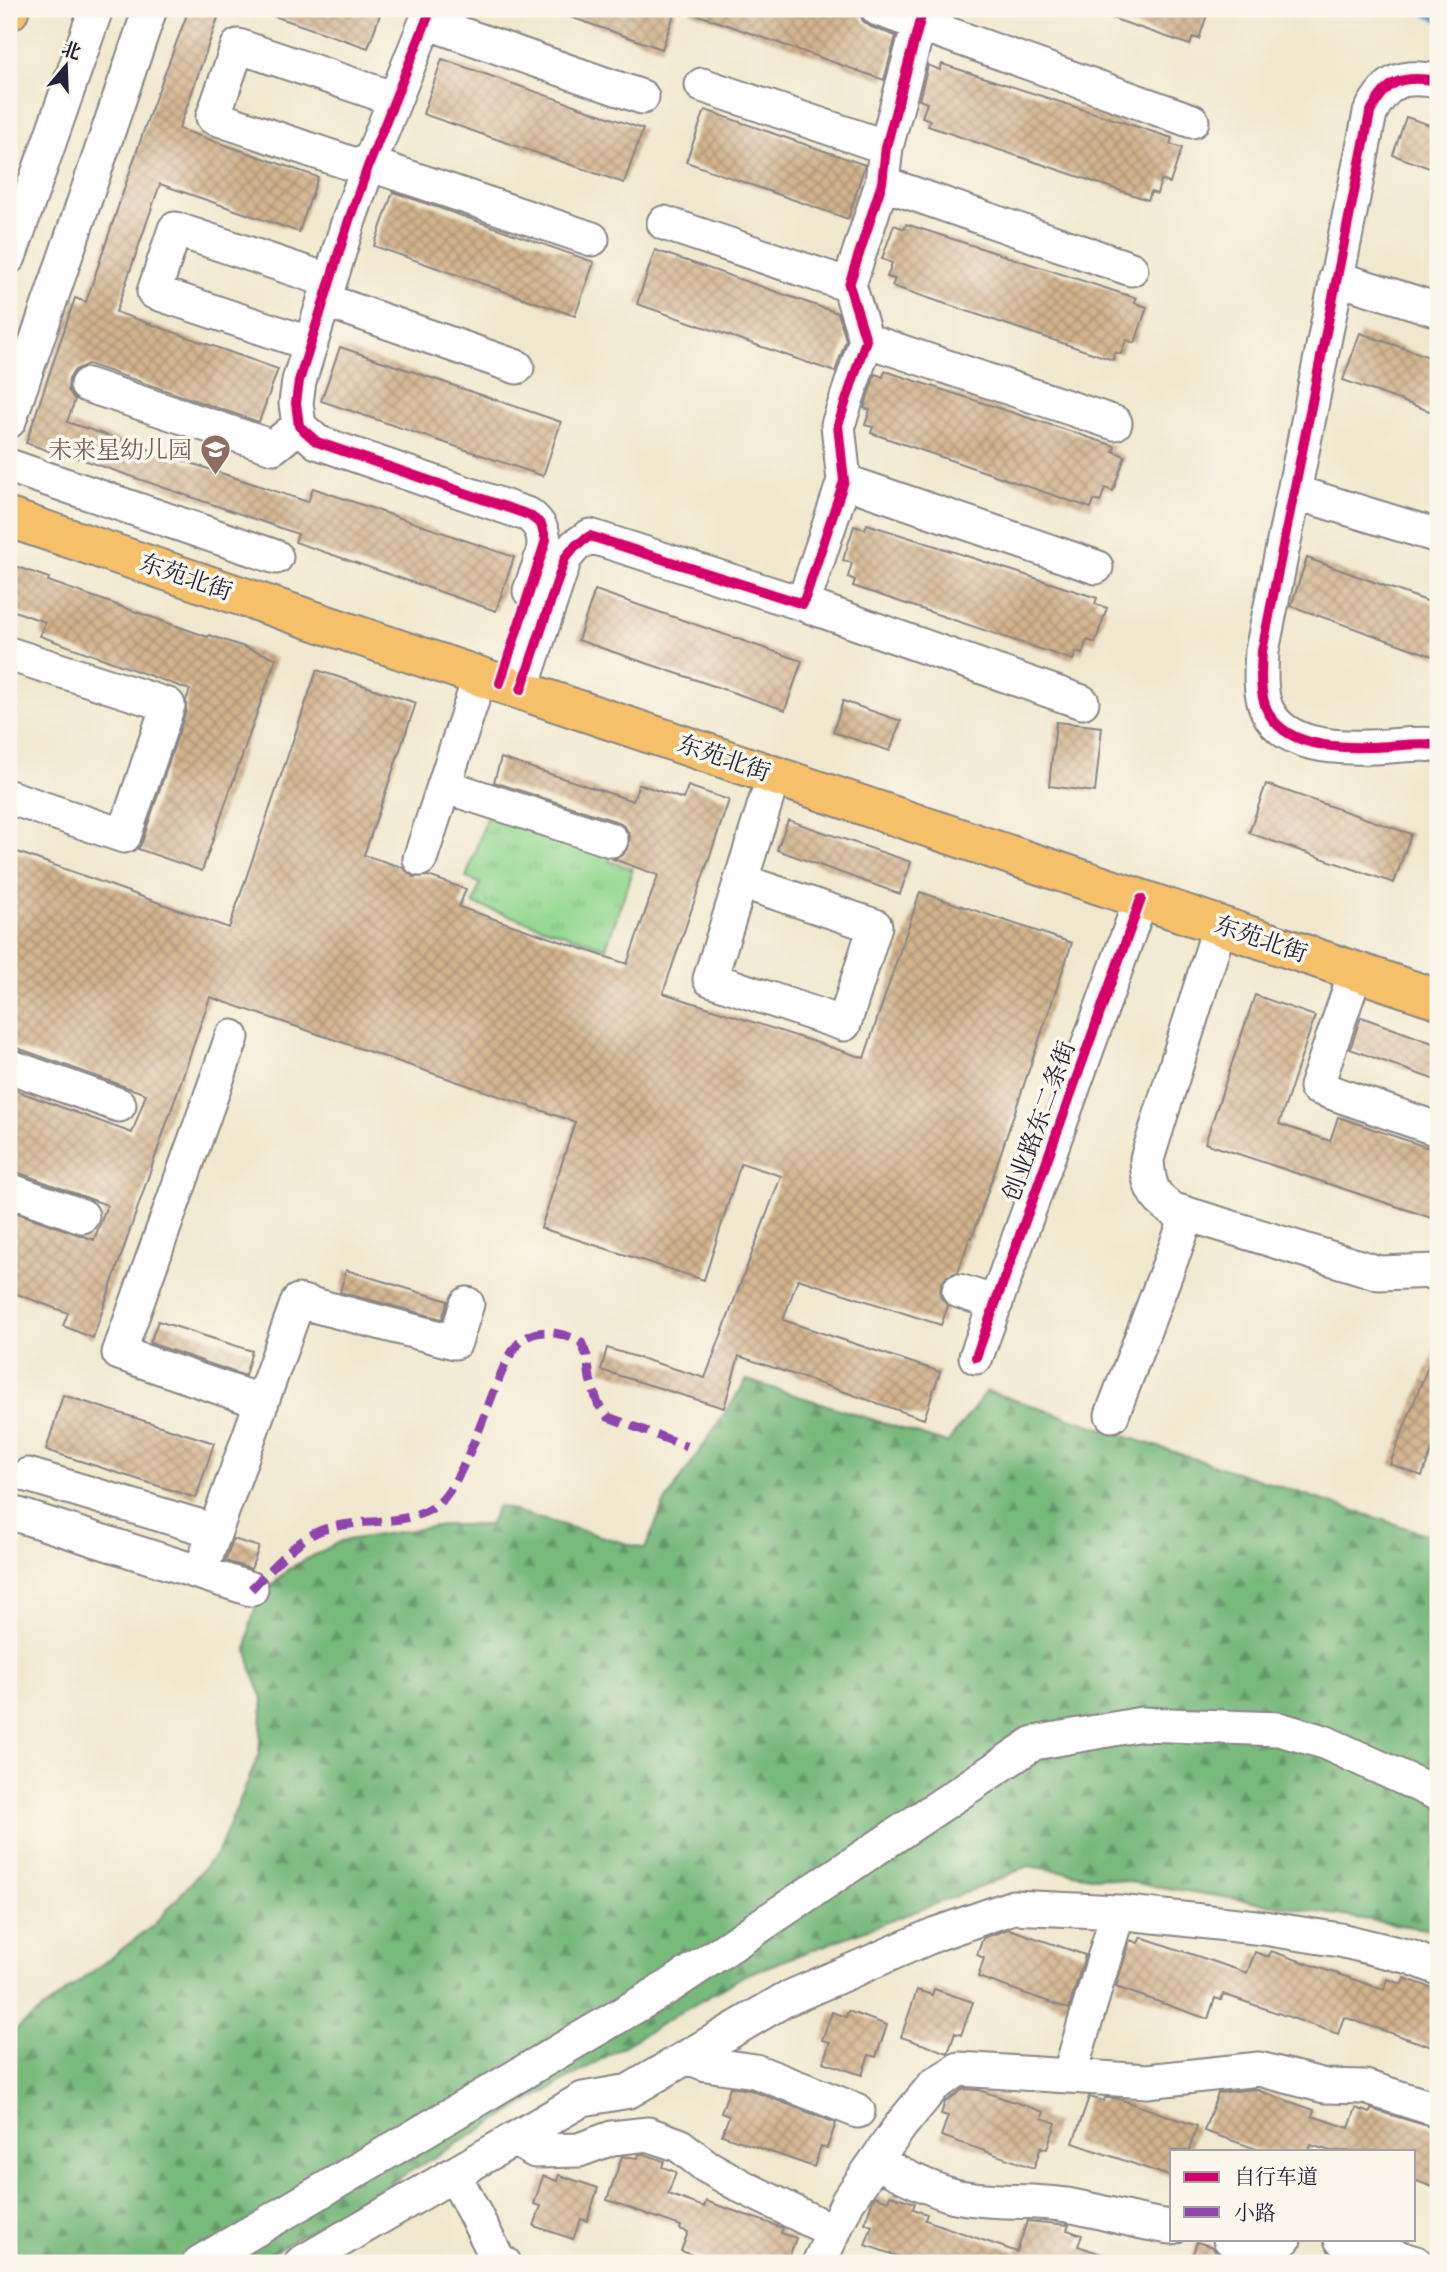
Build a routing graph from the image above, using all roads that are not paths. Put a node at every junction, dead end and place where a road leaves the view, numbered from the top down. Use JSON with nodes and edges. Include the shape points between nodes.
{"nodes":[{"id":1,"x":96,"y":9,"type":"edge"},
{"id":2,"x":150,"y":9,"type":"edge"},
{"id":3,"x":878,"y":9,"type":"edge"},
{"id":4,"x":429,"y":15,"type":"edge"},
{"id":5,"x":921,"y":16,"type":"edge"},
{"id":6,"x":1438,"y":81,"type":"edge"},
{"id":7,"x":702,"y":85,"type":"dead end"},
{"id":8,"x":642,"y":97,"type":"dead end"},
{"id":9,"x":395,"y":99,"type":"junction"},
{"id":10,"x":1192,"y":121,"type":"dead end"},
{"id":11,"x":886,"y":147,"type":"junction"},
{"id":12,"x":368,"y":167,"type":"junction"},
{"id":13,"x":882,"y":183,"type":"junction"},
{"id":14,"x":664,"y":223,"type":"dead end"},
{"id":15,"x":592,"y":239,"type":"dead end"},
{"id":16,"x":9,"y":257,"type":"edge"},
{"id":17,"x":1131,"y":269,"type":"dead end"},
{"id":18,"x":1336,"y":278,"type":"junction"},
{"id":19,"x":849,"y":285,"type":"junction"},
{"id":20,"x":327,"y":291,"type":"junction"},
{"id":21,"x":1438,"y":310,"type":"edge"},
{"id":22,"x":866,"y":340,"type":"junction"},
{"id":23,"x":311,"y":344,"type":"junction"},
{"id":24,"x":517,"y":366,"type":"dead end"},
{"id":25,"x":87,"y":385,"type":"dead end"},
{"id":26,"x":9,"y":421,"type":"edge"},
{"id":27,"x":1115,"y":423,"type":"dead end"},
{"id":28,"x":299,"y":426,"type":"junction"},
{"id":29,"x":9,"y":466,"type":"edge"},
{"id":30,"x":844,"y":481,"type":"junction"},
{"id":31,"x":1294,"y":492,"type":"junction"},
{"id":32,"x":530,"y":515,"type":"junction"},
{"id":33,"x":9,"y":517,"type":"edge"},
{"id":34,"x":590,"y":536,"type":"junction"},
{"id":35,"x":1438,"y":536,"type":"edge"},
{"id":36,"x":276,"y":557,"type":"dead end"},
{"id":37,"x":1096,"y":567,"type":"dead end"},
{"id":38,"x":803,"y":604,"type":"junction"},
{"id":39,"x":9,"y":654,"type":"edge"},
{"id":40,"x":500,"y":683,"type":"junction"},
{"id":41,"x":1082,"y":702,"type":"dead end"},
{"id":42,"x":1438,"y":745,"type":"edge"},
{"id":43,"x":774,"y":775,"type":"junction"},
{"id":44,"x":444,"y":786,"type":"junction"},
{"id":45,"x":9,"y":797,"type":"edge"},
{"id":46,"x":611,"y":840,"type":"dead end"},
{"id":47,"x":421,"y":859,"type":"dead end"},
{"id":48,"x":741,"y":881,"type":"junction"},
{"id":49,"x":1142,"y":899,"type":"junction"},
{"id":50,"x":1220,"y":925,"type":"junction"},
{"id":51,"x":1356,"y":971,"type":"junction"},
{"id":52,"x":1438,"y":999,"type":"edge"},
{"id":53,"x":232,"y":1037,"type":"dead end"},
{"id":54,"x":9,"y":1066,"type":"edge"},
{"id":55,"x":119,"y":1105,"type":"dead end"},
{"id":56,"x":1437,"y":1129,"type":"edge"},
{"id":57,"x":9,"y":1190,"type":"edge"},
{"id":58,"x":1188,"y":1214,"type":"junction"},
{"id":59,"x":82,"y":1216,"type":"dead end"},
{"id":60,"x":1438,"y":1271,"type":"edge"},
{"id":61,"x":959,"y":1291,"type":"dead end"},
{"id":62,"x":996,"y":1303,"type":"junction"},
{"id":63,"x":467,"y":1304,"type":"dead end"},
{"id":64,"x":976,"y":1357,"type":"dead end"},
{"id":65,"x":262,"y":1402,"type":"junction"},
{"id":66,"x":1112,"y":1415,"type":"dead end"},
{"id":67,"x":28,"y":1475,"type":"dead end"},
{"id":68,"x":9,"y":1512,"type":"edge"},
{"id":69,"x":215,"y":1531,"type":"junction"},
{"id":70,"x":200,"y":1573,"type":"junction"},
{"id":71,"x":251,"y":1589,"type":"dead end"},
{"id":72,"x":1438,"y":1794,"type":"edge"},
{"id":73,"x":1118,"y":1912,"type":"junction"},
{"id":74,"x":1438,"y":1969,"type":"edge"},
{"id":75,"x":688,"y":2057,"type":"junction"},
{"id":76,"x":1069,"y":2076,"type":"junction"},
{"id":77,"x":1438,"y":2110,"type":"edge"},
{"id":78,"x":858,"y":2111,"type":"dead end"},
{"id":79,"x":514,"y":2139,"type":"junction"},
{"id":80,"x":876,"y":2161,"type":"junction"},
{"id":81,"x":454,"y":2175,"type":"junction"},
{"id":82,"x":1170,"y":2227,"type":"edge"},
{"id":83,"x":834,"y":2232,"type":"junction"},
{"id":84,"x":1233,"y":2240,"type":"edge"},
{"id":85,"x":1274,"y":2240,"type":"edge"},
{"id":86,"x":1344,"y":2240,"type":"edge"},
{"id":87,"x":199,"y":2263,"type":"edge"},
{"id":88,"x":301,"y":2263,"type":"edge"},
{"id":89,"x":504,"y":2263,"type":"edge"},
{"id":90,"x":819,"y":2263,"type":"edge"},
{"id":91,"x":1416,"y":2263,"type":"edge"}],
"edges":[{"from":1,"to":16,"type":"street"},
{"from":2,"to":26,"type":"street"},
{"from":3,"to":5,"type":"street"},
{"from":4,"to":8,"type":"street"},
{"from":4,"to":9,"type":"street"},
{"from":5,"to":10,"type":"street"},
{"from":5,"to":11,"type":"street"},
{"from":6,"to":18,"type":"street","via":[[1415,77],[1393,82],[1378,96],[1370,113]]},
{"from":7,"to":11,"type":"street"},
{"from":9,"to":12,"type":"street"},
{"from":9,"to":12,"type":"street","via":[[238,46],[213,117]]},
{"from":11,"to":13,"type":"street"},
{"from":12,"to":15,"type":"street"},
{"from":12,"to":20,"type":"street"},
{"from":13,"to":17,"type":"street"},
{"from":13,"to":19,"type":"street"},
{"from":14,"to":19,"type":"street"},
{"from":18,"to":21,"type":"street"},
{"from":18,"to":31,"type":"street"},
{"from":19,"to":22,"type":"street"},
{"from":20,"to":23,"type":"street"},
{"from":20,"to":23,"type":"street","via":[[175,229],[154,292]]},
{"from":20,"to":24,"type":"street"},
{"from":22,"to":27,"type":"street"},
{"from":22,"to":30,"type":"street","via":[[838,425]]},
{"from":23,"to":28,"type":"street","via":[[299,381]]},
{"from":25,"to":28,"type":"street","via":[[273,447]]},
{"from":28,"to":32,"type":"street","via":[[317,442]]},
{"from":29,"to":36,"type":"street"},
{"from":30,"to":37,"type":"street"},
{"from":30,"to":38,"type":"street"},
{"from":31,"to":35,"type":"street"},
{"from":31,"to":42,"type":"street","via":[[1262,651],[1267,710],[1282,729],[1308,742],[1370,747]]},
{"from":32,"to":34,"type":"street"},
{"from":32,"to":40,"type":"street","via":[[541,524],[547,540]]},
{"from":33,"to":40,"type":"main road","name":"东苑北街"},
{"from":34,"to":38,"type":"street"},
{"from":34,"to":40,"type":"street","via":[[565,558]]},
{"from":38,"to":41,"type":"street"},
{"from":39,"to":45,"type":"street","via":[[168,705],[124,836]]},
{"from":40,"to":43,"type":"main road","name":"东苑北街"},
{"from":40,"to":44,"type":"street"},
{"from":43,"to":48,"type":"street"},
{"from":43,"to":49,"type":"main road","name":"东苑北街"},
{"from":44,"to":46,"type":"street"},
{"from":44,"to":47,"type":"street"},
{"from":48,"to":48,"type":"street","via":[[710,979],[844,1024],[876,926]]},
{"from":49,"to":50,"type":"main road","name":"东苑北街"},
{"from":49,"to":62,"type":"street","name":"创业路东二条街"},
{"from":50,"to":51,"type":"main road","name":"东苑北街"},
{"from":50,"to":58,"type":"street","via":[[1147,1159],[1152,1191],[1162,1203]]},
{"from":51,"to":52,"type":"main road","name":"东苑北街"},
{"from":51,"to":56,"type":"street","via":[[1316,1087]]},
{"from":53,"to":65,"type":"street","via":[[119,1353]]},
{"from":54,"to":55,"type":"street"},
{"from":57,"to":59,"type":"street"},
{"from":58,"to":60,"type":"street","via":[[1378,1273]]},
{"from":58,"to":66,"type":"street"},
{"from":61,"to":62,"type":"street"},
{"from":62,"to":64,"type":"street","name":"创业路东二条街"},
{"from":63,"to":65,"type":"street","via":[[455,1342],[298,1301]]},
{"from":65,"to":69,"type":"street"},
{"from":67,"to":69,"type":"street"},
{"from":68,"to":70,"type":"street"},
{"from":69,"to":70,"type":"street"},
{"from":70,"to":71,"type":"street"},
{"from":72,"to":87,"type":"street","via":[[1324,1742],[1279,1729],[1142,1724],[1034,1743],[670,1986]]},
{"from":73,"to":74,"type":"street","via":[[1340,1940],[1410,1957]]},
{"from":73,"to":75,"type":"street","via":[[1013,1907],[936,1934],[783,2000]]},
{"from":73,"to":76,"type":"street"},
{"from":75,"to":78,"type":"street","via":[[755,2071]]},
{"from":75,"to":79,"type":"street","via":[[629,2091],[583,2099]]},
{"from":76,"to":77,"type":"street","via":[[1146,2081],[1259,2069],[1325,2086],[1365,2087]]},
{"from":76,"to":80,"type":"street","via":[[959,2069],[934,2085]]},
{"from":79,"to":81,"type":"street"},
{"from":79,"to":83,"type":"street","via":[[535,2151],[579,2151],[612,2138],[648,2134],[679,2145],[743,2187]]},
{"from":80,"to":82,"type":"street","via":[[954,2196],[1042,2201]]},
{"from":80,"to":83,"type":"street","via":[[848,2201]]},
{"from":81,"to":88,"type":"street"},
{"from":81,"to":89,"type":"street"},
{"from":83,"to":90,"type":"street"},
{"from":84,"to":85,"type":"street"},
{"from":86,"to":91,"type":"street"}]}
